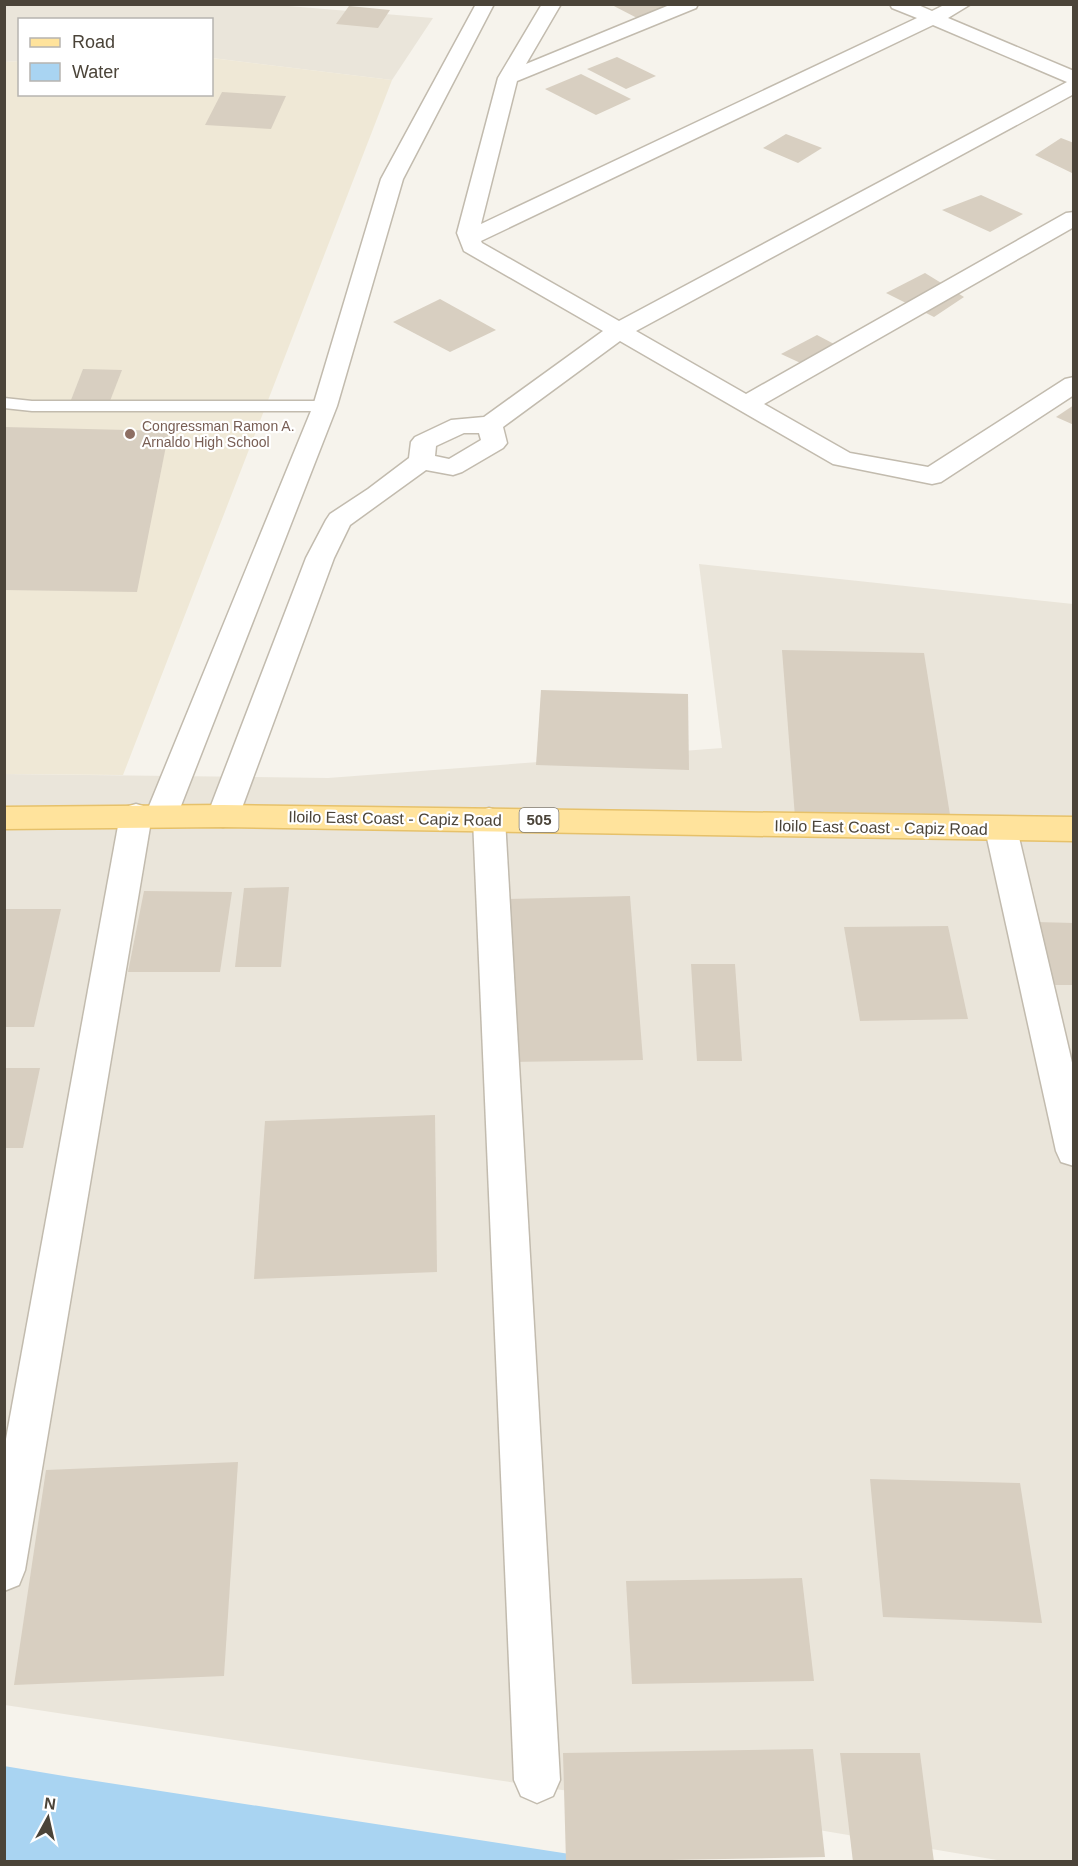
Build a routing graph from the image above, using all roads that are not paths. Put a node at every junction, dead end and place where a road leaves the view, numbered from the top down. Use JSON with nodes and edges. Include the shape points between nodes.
{"nodes":[{"id":1,"x":485,"y":4,"type":"edge"},
{"id":2,"x":552,"y":4,"type":"edge"},
{"id":3,"x":689,"y":4,"type":"edge"},
{"id":4,"x":899,"y":4,"type":"edge"},
{"id":5,"x":962,"y":4,"type":"edge"},
{"id":6,"x":933,"y":18,"type":"junction"},
{"id":7,"x":508,"y":78,"type":"junction"},
{"id":8,"x":1074,"y":78,"type":"edge"},
{"id":9,"x":1074,"y":86,"type":"edge"},
{"id":10,"x":1074,"y":218,"type":"edge"},
{"id":11,"x":469,"y":238,"type":"junction"},
{"id":12,"x":618,"y":331,"type":"junction"},
{"id":13,"x":1074,"y":384,"type":"edge"},
{"id":14,"x":4,"y":404,"type":"edge"},
{"id":15,"x":746,"y":404,"type":"junction"},
{"id":16,"x":325,"y":406,"type":"junction"},
{"id":17,"x":490,"y":426,"type":"junction"},
{"id":18,"x":421,"y":461,"type":"junction"},
{"id":19,"x":148,"y":816,"type":"junction"},
{"id":20,"x":223,"y":816,"type":"junction"},
{"id":21,"x":4,"y":818,"type":"edge"},
{"id":22,"x":489,"y":819,"type":"junction"},
{"id":23,"x":1001,"y":829,"type":"junction"},
{"id":24,"x":1074,"y":829,"type":"edge"},
{"id":25,"x":1074,"y":1151,"type":"edge"},
{"id":26,"x":4,"y":1570,"type":"edge"},
{"id":27,"x":537,"y":1780,"type":"dead end"}],
"edges":[{"from":1,"to":16,"type":"street","via":[[392,179]]},
{"from":2,"to":7,"type":"street"},
{"from":3,"to":7,"type":"street"},
{"from":4,"to":6,"type":"street"},
{"from":5,"to":6,"type":"street"},
{"from":6,"to":8,"type":"street"},
{"from":6,"to":11,"type":"street"},
{"from":7,"to":11,"type":"street"},
{"from":9,"to":12,"type":"street"},
{"from":10,"to":15,"type":"street"},
{"from":11,"to":12,"type":"street","via":[[472,246]]},
{"from":12,"to":15,"type":"street"},
{"from":12,"to":17,"type":"street"},
{"from":13,"to":15,"type":"street","via":[[932,476],[842,459]]},
{"from":14,"to":16,"type":"lane"},
{"from":16,"to":19,"type":"street"},
{"from":17,"to":18,"type":"street","via":[[460,425],[424,442]]},
{"from":17,"to":18,"type":"street","via":[[494,443],[453,467]]},
{"from":18,"to":20,"type":"street","via":[[339,520],[320,558]]},
{"from":19,"to":20,"type":"main road","name":"Iloilo East Coast - Capiz Road","number":"505"},
{"from":19,"to":21,"type":"main road","name":"Iloilo East Coast - Capiz Road","number":"505"},
{"from":19,"to":26,"type":"street"},
{"from":20,"to":22,"type":"main road","name":"Iloilo East Coast - Capiz Road","number":"505"},
{"from":22,"to":23,"type":"main road","name":"Iloilo East Coast - Capiz Road","number":"505"},
{"from":22,"to":27,"type":"street"},
{"from":23,"to":24,"type":"main road","name":"Iloilo East Coast - Capiz Road","number":"505"},
{"from":23,"to":25,"type":"street"}]}
